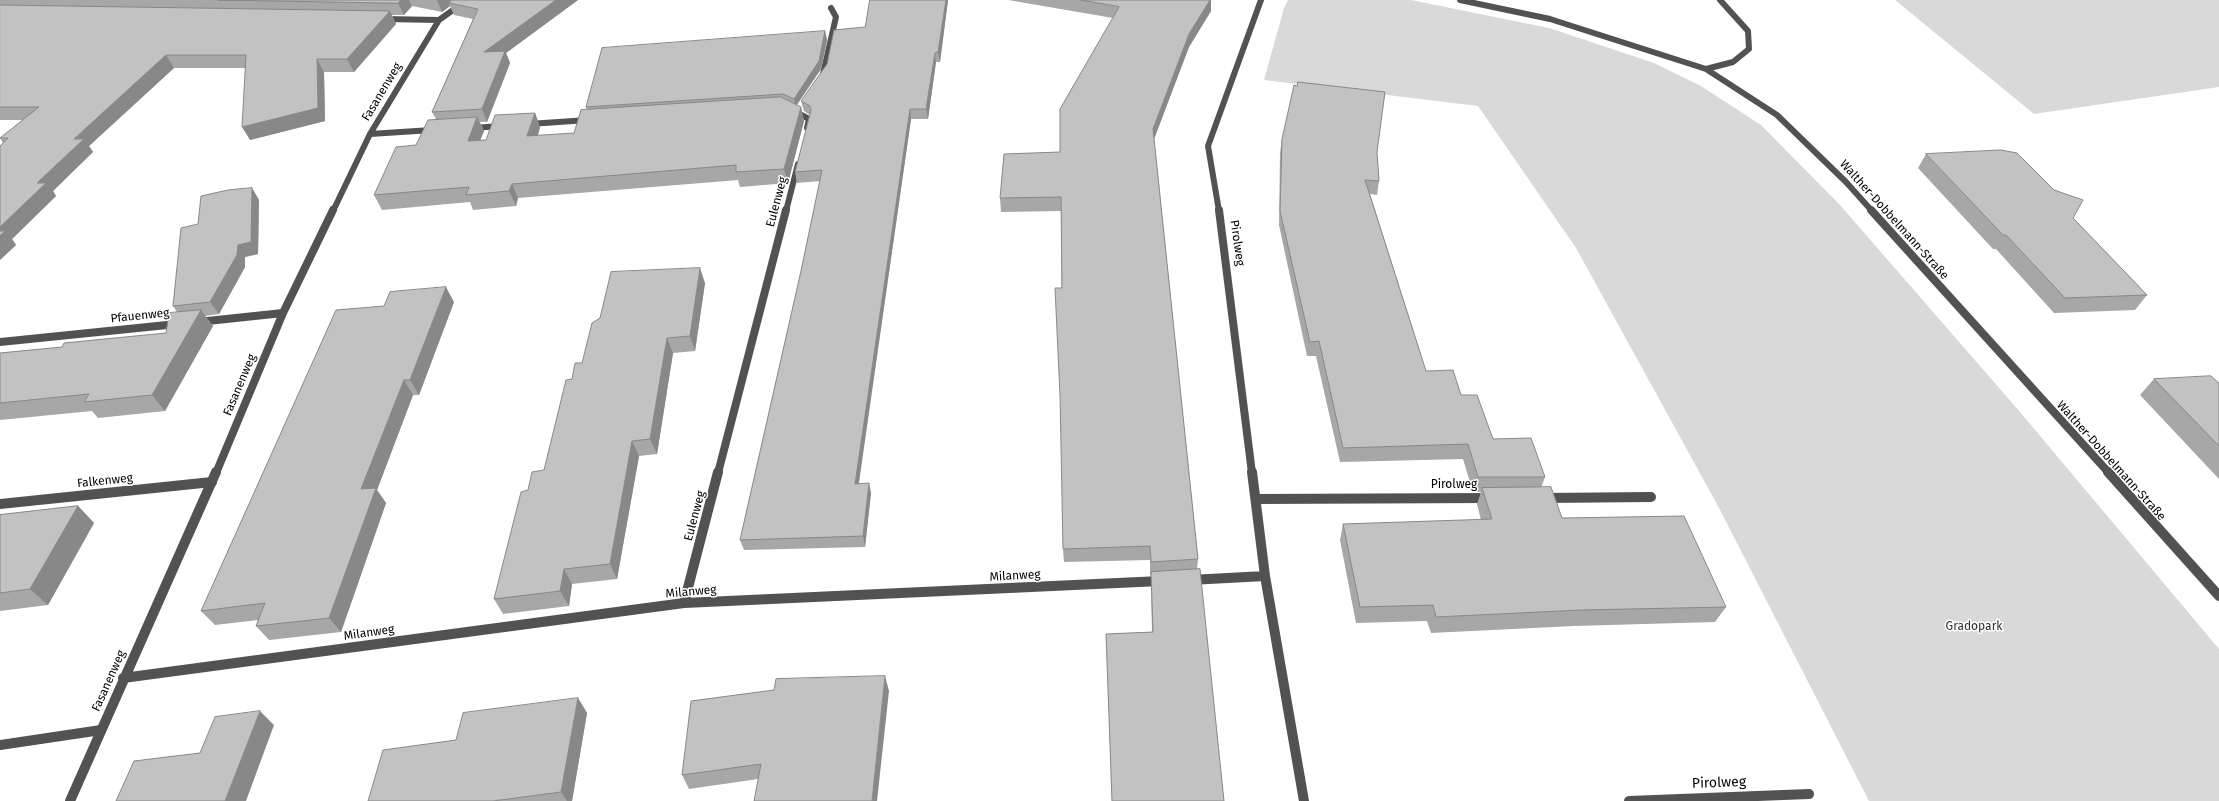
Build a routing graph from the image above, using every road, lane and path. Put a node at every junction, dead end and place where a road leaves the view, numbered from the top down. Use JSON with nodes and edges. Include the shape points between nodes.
{"nodes":[{"id":1,"x":467,"y":0,"type":"edge"},
{"id":2,"x":1261,"y":0,"type":"edge"},
{"id":3,"x":1460,"y":0,"type":"edge"},
{"id":4,"x":1720,"y":0,"type":"edge"},
{"id":5,"x":831,"y":8,"type":"dead end"},
{"id":6,"x":375,"y":19,"type":"edge"},
{"id":7,"x":439,"y":20,"type":"junction"},
{"id":8,"x":1706,"y":69,"type":"junction"},
{"id":9,"x":817,"y":83,"type":"edge"},
{"id":10,"x":785,"y":107,"type":"edge"},
{"id":11,"x":597,"y":119,"type":"edge"},
{"id":12,"x":464,"y":128,"type":"edge"},
{"id":13,"x":441,"y":130,"type":"edge"},
{"id":14,"x":370,"y":134,"type":"junction"},
{"id":15,"x":805,"y":134,"type":"edge"},
{"id":16,"x":799,"y":158,"type":"edge"},
{"id":17,"x":283,"y":313,"type":"junction"},
{"id":18,"x":0,"y":342,"type":"edge"},
{"id":19,"x":212,"y":482,"type":"junction"},
{"id":20,"x":1651,"y":497,"type":"dead end"},
{"id":21,"x":1501,"y":498,"type":"edge"},
{"id":22,"x":1533,"y":498,"type":"edge"},
{"id":23,"x":1256,"y":499,"type":"junction"},
{"id":24,"x":0,"y":504,"type":"edge"},
{"id":25,"x":1265,"y":576,"type":"junction"},
{"id":26,"x":2219,"y":596,"type":"edge"},
{"id":27,"x":684,"y":603,"type":"junction"},
{"id":28,"x":123,"y":678,"type":"junction"},
{"id":29,"x":101,"y":730,"type":"junction"},
{"id":30,"x":0,"y":744,"type":"edge"},
{"id":31,"x":1809,"y":794,"type":"dead end"},
{"id":32,"x":70,"y":801,"type":"edge"},
{"id":33,"x":1304,"y":801,"type":"edge"},
{"id":34,"x":1629,"y":801,"type":"edge"}],
"edges":[{"from":1,"to":7,"type":"street","name":"Fasanenweg"},
{"from":2,"to":23,"type":"street","name":"Pirolweg","via":[[1208,146],[1222,226]]},
{"from":3,"to":8,"type":"street","name":"Walther-Dobbelmann-Straße","via":[[1550,18]]},
{"from":4,"to":8,"type":"street","via":[[1748,32],[1749,49],[1733,62]]},
{"from":5,"to":9,"type":"street","via":[[836,17],[825,71]]},
{"from":6,"to":7,"type":"street"},
{"from":7,"to":14,"type":"street","name":"Fasanenweg"},
{"from":8,"to":26,"type":"street","name":"Walther-Dobbelmann-Straße","via":[[1777,115],[1846,182]]},
{"from":10,"to":15,"type":"street","via":[[799,110],[809,119]]},
{"from":11,"to":12,"type":"street"},
{"from":13,"to":14,"type":"street"},
{"from":14,"to":17,"type":"street","name":"Fasanenweg"},
{"from":16,"to":27,"type":"street","name":"Eulenweg"},
{"from":17,"to":18,"type":"street","name":"Pfauenweg"},
{"from":17,"to":19,"type":"street","name":"Fasanenweg"},
{"from":19,"to":24,"type":"street","name":"Falkenweg"},
{"from":19,"to":28,"type":"street","name":"Fasanenweg"},
{"from":20,"to":22,"type":"street"},
{"from":21,"to":23,"type":"street","name":"Pirolweg"},
{"from":23,"to":25,"type":"street","name":"Pirolweg"},
{"from":25,"to":27,"type":"street","name":"Milanweg"},
{"from":25,"to":33,"type":"street","name":"Pirolweg"},
{"from":27,"to":28,"type":"street","name":"Milanweg"},
{"from":28,"to":29,"type":"street","name":"Fasanenweg"},
{"from":29,"to":30,"type":"street"},
{"from":29,"to":32,"type":"street","name":"Fasanenweg"},
{"from":31,"to":34,"type":"street","name":"Pirolweg"}]}
